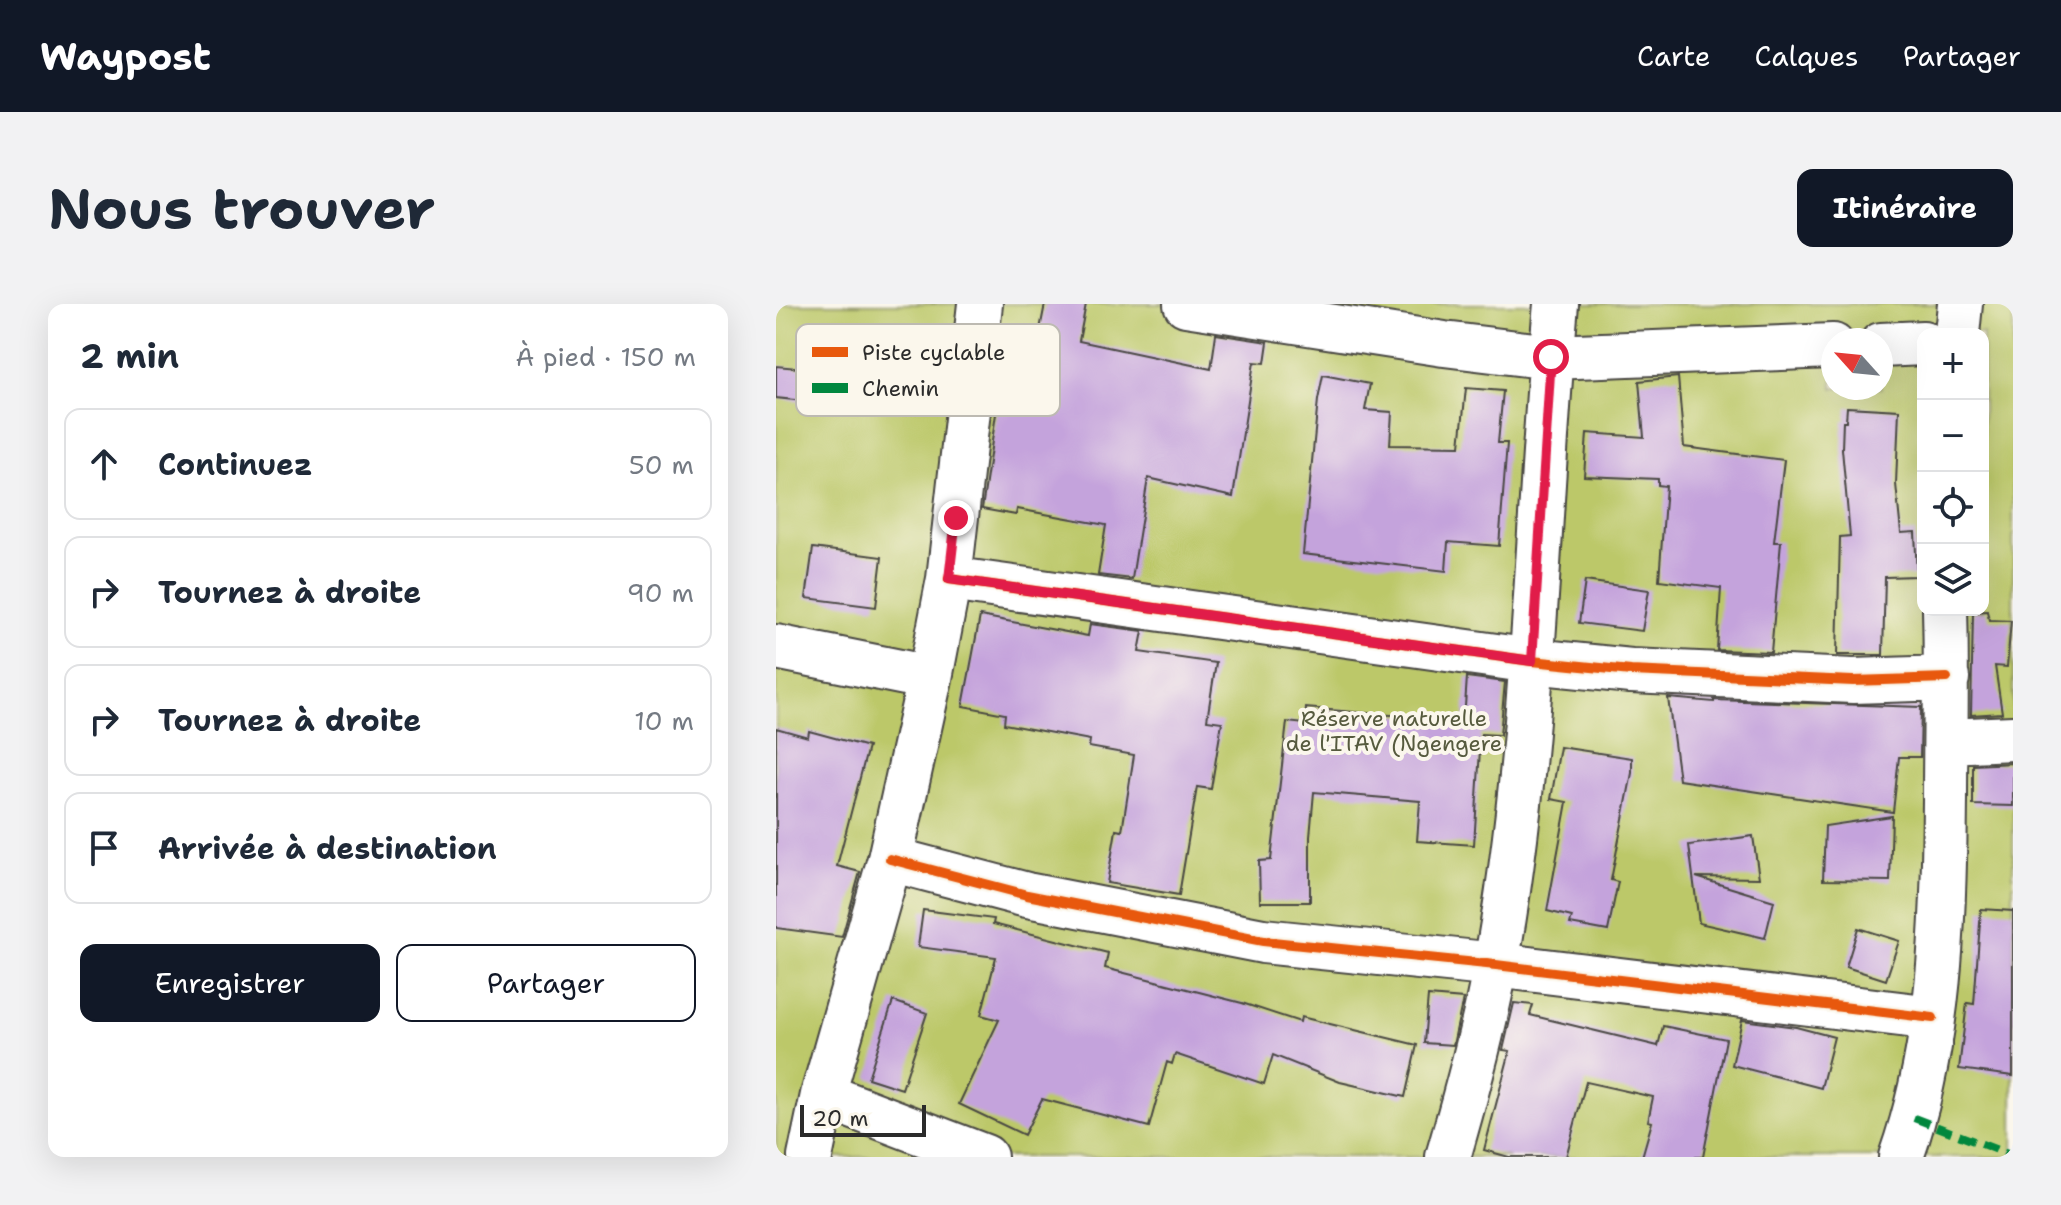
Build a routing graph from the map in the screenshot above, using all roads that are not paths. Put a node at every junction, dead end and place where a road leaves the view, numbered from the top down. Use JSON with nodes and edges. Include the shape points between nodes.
{"nodes":[{"id":1,"x":980,"y":304,"type":"edge"},
{"id":2,"x":1186,"y":304,"type":"edge"},
{"id":3,"x":1556,"y":304,"type":"edge"},
{"id":4,"x":1960,"y":304,"type":"edge"},
{"id":5,"x":978,"y":324,"type":"edge"},
{"id":6,"x":1958,"y":328,"type":"edge"},
{"id":7,"x":1917,"y":343,"type":"edge"},
{"id":8,"x":1893,"y":344,"type":"edge"},
{"id":9,"x":1821,"y":346,"type":"edge"},
{"id":10,"x":1551,"y":357,"type":"junction"},
{"id":11,"x":967,"y":416,"type":"edge"},
{"id":12,"x":949,"y":579,"type":"junction"},
{"id":13,"x":1945,"y":616,"type":"edge"},
{"id":14,"x":776,"y":647,"type":"edge"},
{"id":15,"x":1532,"y":661,"type":"junction"},
{"id":16,"x":930,"y":678,"type":"junction"},
{"id":17,"x":1947,"y":678,"type":"junction"},
{"id":18,"x":2013,"y":738,"type":"edge"},
{"id":19,"x":1947,"y":741,"type":"junction"},
{"id":20,"x":890,"y":859,"type":"junction"},
{"id":21,"x":1496,"y":965,"type":"junction"},
{"id":22,"x":1933,"y":1018,"type":"junction"},
{"id":23,"x":823,"y":1095,"type":"junction"},
{"id":24,"x":810,"y":1157,"type":"edge"},
{"id":25,"x":985,"y":1157,"type":"edge"},
{"id":26,"x":1448,"y":1157,"type":"edge"},
{"id":27,"x":1901,"y":1157,"type":"edge"}],
"edges":[{"from":1,"to":5,"type":"street"},
{"from":2,"to":10,"type":"street"},
{"from":3,"to":10,"type":"street"},
{"from":4,"to":6,"type":"street"},
{"from":7,"to":8,"type":"street"},
{"from":9,"to":10,"type":"street"},
{"from":10,"to":15,"type":"street"},
{"from":11,"to":12,"type":"street"},
{"from":12,"to":15,"type":"street"},
{"from":12,"to":16,"type":"street"},
{"from":13,"to":17,"type":"street"},
{"from":14,"to":16,"type":"street"},
{"from":15,"to":17,"type":"street","via":[[1837,680]]},
{"from":15,"to":21,"type":"street"},
{"from":16,"to":20,"type":"street"},
{"from":17,"to":19,"type":"street"},
{"from":18,"to":19,"type":"street"},
{"from":19,"to":22,"type":"street","via":[[1944,925]]},
{"from":20,"to":21,"type":"street","via":[[1027,895],[1263,941]]},
{"from":20,"to":23,"type":"street"},
{"from":21,"to":22,"type":"street"},
{"from":21,"to":26,"type":"street"},
{"from":22,"to":27,"type":"street"},
{"from":23,"to":24,"type":"street"},
{"from":23,"to":25,"type":"street"}]}
